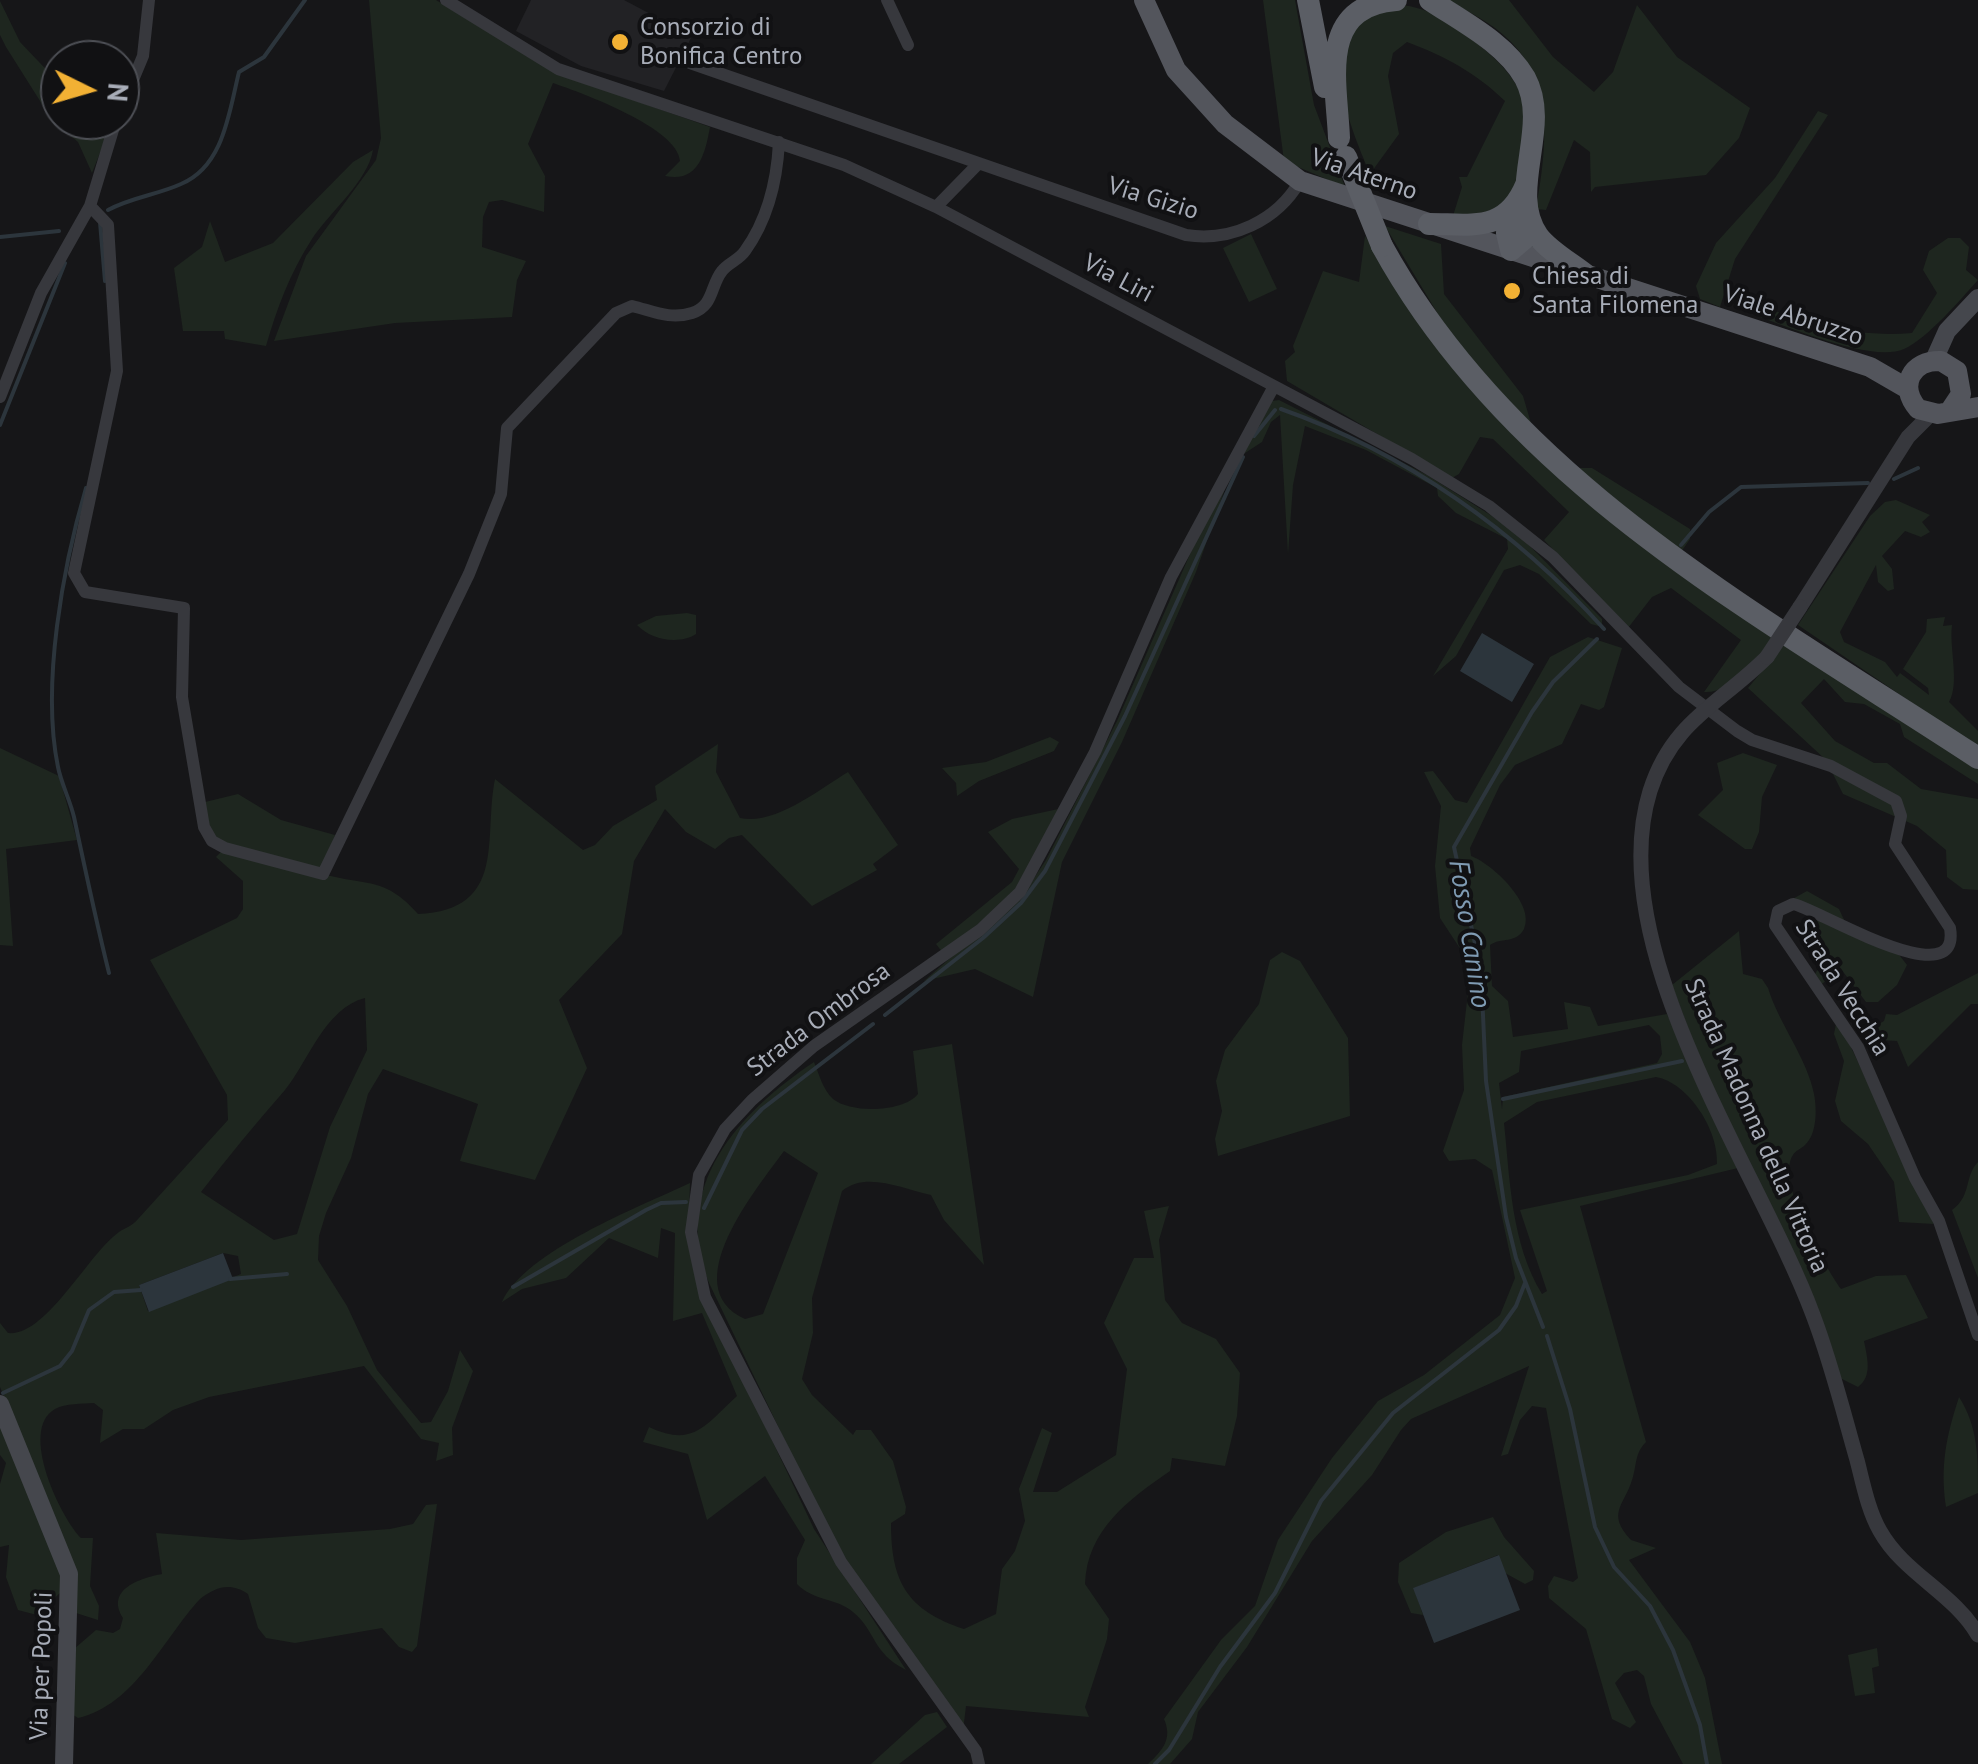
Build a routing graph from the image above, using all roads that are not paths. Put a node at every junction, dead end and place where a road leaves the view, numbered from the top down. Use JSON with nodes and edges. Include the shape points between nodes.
{"nodes":[{"id":1,"x":149,"y":0,"type":"edge"},
{"id":2,"x":446,"y":0,"type":"edge"},
{"id":3,"x":887,"y":0,"type":"edge"},
{"id":4,"x":1144,"y":0,"type":"edge"},
{"id":5,"x":1298,"y":0,"type":"edge"},
{"id":6,"x":1308,"y":0,"type":"edge"},
{"id":7,"x":1397,"y":0,"type":"edge"},
{"id":8,"x":1430,"y":0,"type":"edge"},
{"id":9,"x":1455,"y":17,"type":"junction"},
{"id":10,"x":908,"y":45,"type":"dead end"},
{"id":11,"x":1316,"y":48,"type":"junction"},
{"id":12,"x":140,"y":63,"type":"edge"},
{"id":13,"x":690,"y":63,"type":"dead end"},
{"id":14,"x":110,"y":140,"type":"edge"},
{"id":15,"x":779,"y":142,"type":"junction"},
{"id":16,"x":1342,"y":148,"type":"junction"},
{"id":17,"x":978,"y":164,"type":"junction"},
{"id":18,"x":1300,"y":181,"type":"junction"},
{"id":19,"x":90,"y":206,"type":"junction"},
{"id":20,"x":936,"y":207,"type":"junction"},
{"id":21,"x":1523,"y":216,"type":"junction"},
{"id":22,"x":1429,"y":224,"type":"junction"},
{"id":23,"x":1511,"y":250,"type":"junction"},
{"id":24,"x":1586,"y":274,"type":"junction"},
{"id":25,"x":1978,"y":298,"type":"edge"},
{"id":26,"x":1934,"y":365,"type":"junction"},
{"id":27,"x":1870,"y":367,"type":"junction"},
{"id":28,"x":1273,"y":388,"type":"junction"},
{"id":29,"x":1908,"y":389,"type":"junction"},
{"id":30,"x":1970,"y":392,"type":"edge"},
{"id":31,"x":0,"y":397,"type":"edge"},
{"id":32,"x":1978,"y":407,"type":"edge"},
{"id":33,"x":1933,"y":411,"type":"junction"},
{"id":34,"x":1705,"y":705,"type":"junction"},
{"id":35,"x":1978,"y":758,"type":"edge"},
{"id":36,"x":1978,"y":1335,"type":"edge"},
{"id":37,"x":0,"y":1404,"type":"edge"},
{"id":38,"x":1978,"y":1635,"type":"edge"},
{"id":39,"x":64,"y":1764,"type":"edge"},
{"id":40,"x":979,"y":1764,"type":"edge"}],
"edges":[{"from":1,"to":12,"type":"street"},
{"from":2,"to":15,"type":"street","name":"Via Liri","via":[[558,69]]},
{"from":3,"to":10,"type":"street"},
{"from":4,"to":18,"type":"main road","name":"Via Aterno","via":[[1176,70],[1224,124]]},
{"from":5,"to":11,"type":"highway","via":[[1301,24]]},
{"from":6,"to":11,"type":"highway"},
{"from":7,"to":9,"type":"highway"},
{"from":7,"to":16,"type":"highway","via":[[1361,12],[1336,46]]},
{"from":8,"to":9,"type":"highway"},
{"from":9,"to":21,"type":"highway","via":[[1497,46],[1530,90],[1536,136]]},
{"from":11,"to":16,"type":"highway"},
{"from":13,"to":17,"type":"street","name":"Via Gizio"},
{"from":14,"to":19,"type":"street"},
{"from":15,"to":19,"type":"street","via":[[772,197],[759,227],[742,255],[723,269],[707,302],[688,314],[661,316],[632,306],[616,313],[507,428],[500,494],[468,574],[322,874],[225,848],[204,827],[182,697],[184,608],[85,592],[76,581],[117,371],[108,224]]},
{"from":15,"to":20,"type":"street","name":"Via Liri"},
{"from":16,"to":35,"type":"highway","bridge":true,"via":[[1382,246],[1418,308],[1509,418],[1595,497],[1689,567]]},
{"from":17,"to":18,"type":"street","name":"Via Gizio","via":[[1207,239],[1269,217]]},
{"from":17,"to":20,"type":"street"},
{"from":18,"to":22,"type":"main road","name":"Via Aterno"},
{"from":19,"to":31,"type":"street","via":[[41,293]]},
{"from":20,"to":28,"type":"street","name":"Via Liri"},
{"from":21,"to":22,"type":"highway"},
{"from":21,"to":23,"type":"highway","via":[[1526,238]]},
{"from":21,"to":24,"type":"highway","via":[[1543,242]]},
{"from":22,"to":23,"type":"main road","name":"Via Aterno"},
{"from":23,"to":24,"type":"main road","name":"Via Aterno"},
{"from":24,"to":27,"type":"main road","name":"Viale Abruzzo"},
{"from":25,"to":26,"type":"main road","via":[[1945,335]]},
{"from":26,"to":27,"type":"main road","name":"Viale Abruzzo"},
{"from":26,"to":29,"type":"main road"},
{"from":26,"to":30,"type":"main road"},
{"from":27,"to":29,"type":"main road","name":"Viale Abruzzo"},
{"from":28,"to":34,"type":"street","name":"Via Liri","via":[[1490,506],[1553,557],[1678,687]]},
{"from":28,"to":40,"type":"street","name":"Strada Ombrosa","via":[[1171,578],[1095,752],[1020,892],[980,930],[814,1046],[752,1100],[725,1129],[700,1175],[692,1232],[706,1297],[841,1562]]},
{"from":29,"to":33,"type":"main road"},
{"from":30,"to":33,"type":"main road"},
{"from":32,"to":33,"type":"main road"},
{"from":33,"to":34,"type":"street","name":"Strada Madonna della Vittoria","bridge":true,"via":[[1908,437],[1767,657]]},
{"from":34,"to":36,"type":"street","name":"Strada Vecchia","via":[[1752,740],[1831,766],[1900,808],[1895,844],[1950,928],[1944,950],[1928,956],[1891,948],[1793,904],[1778,910],[1775,925],[1858,1048],[1939,1221]]},
{"from":34,"to":38,"type":"street","name":"Strada Madonna della Vittoria","via":[[1668,751],[1642,830],[1660,974],[1806,1295],[1879,1530]]},
{"from":37,"to":39,"type":"main road","name":"Via per Popoli","via":[[69,1574]]}]}
